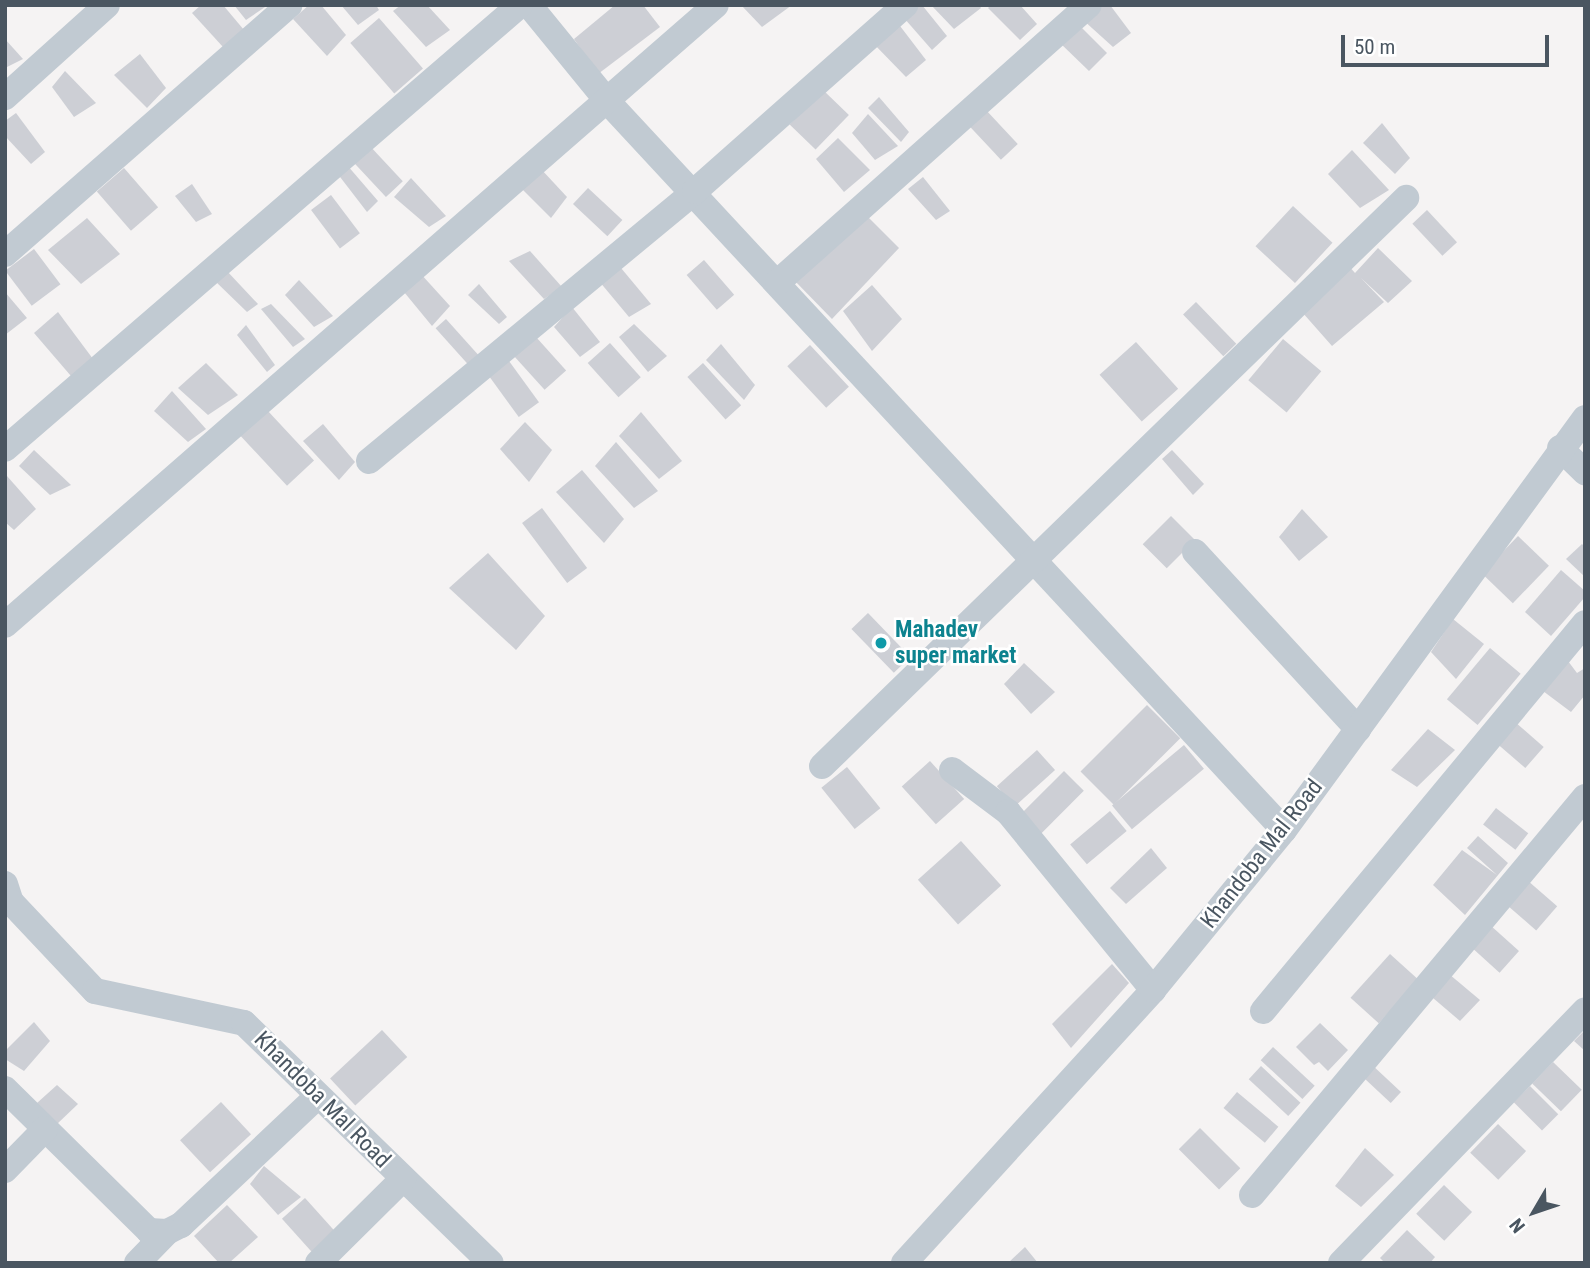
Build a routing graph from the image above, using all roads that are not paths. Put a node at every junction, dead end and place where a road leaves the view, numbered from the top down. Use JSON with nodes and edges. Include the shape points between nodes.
{"nodes":[{"id":1,"x":107,"y":5,"type":"edge"},
{"id":2,"x":289,"y":5,"type":"edge"},
{"id":3,"x":520,"y":5,"type":"edge"},
{"id":4,"x":529,"y":5,"type":"edge"},
{"id":5,"x":716,"y":5,"type":"edge"},
{"id":6,"x":905,"y":5,"type":"edge"},
{"id":7,"x":1089,"y":5,"type":"edge"},
{"id":8,"x":5,"y":97,"type":"edge"},
{"id":9,"x":608,"y":102,"type":"junction"},
{"id":10,"x":695,"y":191,"type":"junction"},
{"id":11,"x":1406,"y":198,"type":"dead end"},
{"id":12,"x":5,"y":254,"type":"edge"},
{"id":13,"x":778,"y":282,"type":"junction"},
{"id":14,"x":1585,"y":418,"type":"edge"},
{"id":15,"x":1560,"y":447,"type":"junction"},
{"id":16,"x":5,"y":449,"type":"edge"},
{"id":17,"x":369,"y":461,"type":"dead end"},
{"id":18,"x":1585,"y":472,"type":"edge"},
{"id":19,"x":1195,"y":552,"type":"dead end"},
{"id":20,"x":1035,"y":562,"type":"junction"},
{"id":21,"x":1585,"y":623,"type":"edge"},
{"id":22,"x":5,"y":625,"type":"edge"},
{"id":23,"x":1358,"y":730,"type":"junction"},
{"id":24,"x":822,"y":766,"type":"dead end"},
{"id":25,"x":951,"y":770,"type":"dead end"},
{"id":26,"x":1585,"y":797,"type":"edge"},
{"id":27,"x":1284,"y":830,"type":"junction"},
{"id":28,"x":5,"y":884,"type":"edge"},
{"id":29,"x":1153,"y":990,"type":"junction"},
{"id":30,"x":1585,"y":1010,"type":"edge"},
{"id":31,"x":1263,"y":1011,"type":"dead end"},
{"id":32,"x":5,"y":1089,"type":"edge"},
{"id":33,"x":318,"y":1096,"type":"junction"},
{"id":34,"x":45,"y":1129,"type":"junction"},
{"id":35,"x":5,"y":1170,"type":"edge"},
{"id":36,"x":402,"y":1179,"type":"junction"},
{"id":37,"x":1252,"y":1195,"type":"dead end"},
{"id":38,"x":167,"y":1232,"type":"junction"},
{"id":39,"x":137,"y":1263,"type":"edge"},
{"id":40,"x":318,"y":1263,"type":"edge"},
{"id":41,"x":491,"y":1263,"type":"edge"},
{"id":42,"x":904,"y":1263,"type":"edge"},
{"id":43,"x":1341,"y":1263,"type":"edge"}],
"edges":[{"from":1,"to":8,"type":"street"},
{"from":2,"to":12,"type":"street"},
{"from":3,"to":16,"type":"street"},
{"from":4,"to":9,"type":"street"},
{"from":5,"to":9,"type":"street"},
{"from":6,"to":10,"type":"street"},
{"from":7,"to":13,"type":"street"},
{"from":9,"to":10,"type":"street"},
{"from":9,"to":22,"type":"street"},
{"from":10,"to":13,"type":"street"},
{"from":10,"to":17,"type":"street"},
{"from":11,"to":20,"type":"street"},
{"from":13,"to":20,"type":"street"},
{"from":14,"to":15,"type":"street","name":"Khandoba Mal Road"},
{"from":15,"to":18,"type":"street"},
{"from":15,"to":23,"type":"street","name":"Khandoba Mal Road"},
{"from":19,"to":23,"type":"street"},
{"from":20,"to":24,"type":"street"},
{"from":20,"to":27,"type":"street"},
{"from":21,"to":31,"type":"street"},
{"from":23,"to":27,"type":"street","name":"Khandoba Mal Road"},
{"from":25,"to":29,"type":"street","via":[[1008,813]]},
{"from":26,"to":37,"type":"street"},
{"from":27,"to":29,"type":"street","name":"Khandoba Mal Road"},
{"from":28,"to":33,"type":"street","name":"Khandoba Mal Road","via":[[11,902],[95,991],[244,1023]]},
{"from":29,"to":42,"type":"street","name":"Khandoba Mal Road"},
{"from":30,"to":43,"type":"street"},
{"from":32,"to":34,"type":"street"},
{"from":33,"to":36,"type":"street","name":"Khandoba Mal Road"},
{"from":33,"to":38,"type":"street","via":[[181,1225]]},
{"from":34,"to":35,"type":"street"},
{"from":34,"to":38,"type":"street","via":[[149,1231]]},
{"from":36,"to":40,"type":"street"},
{"from":36,"to":41,"type":"street","name":"Khandoba Mal Road"},
{"from":38,"to":39,"type":"street"}]}
